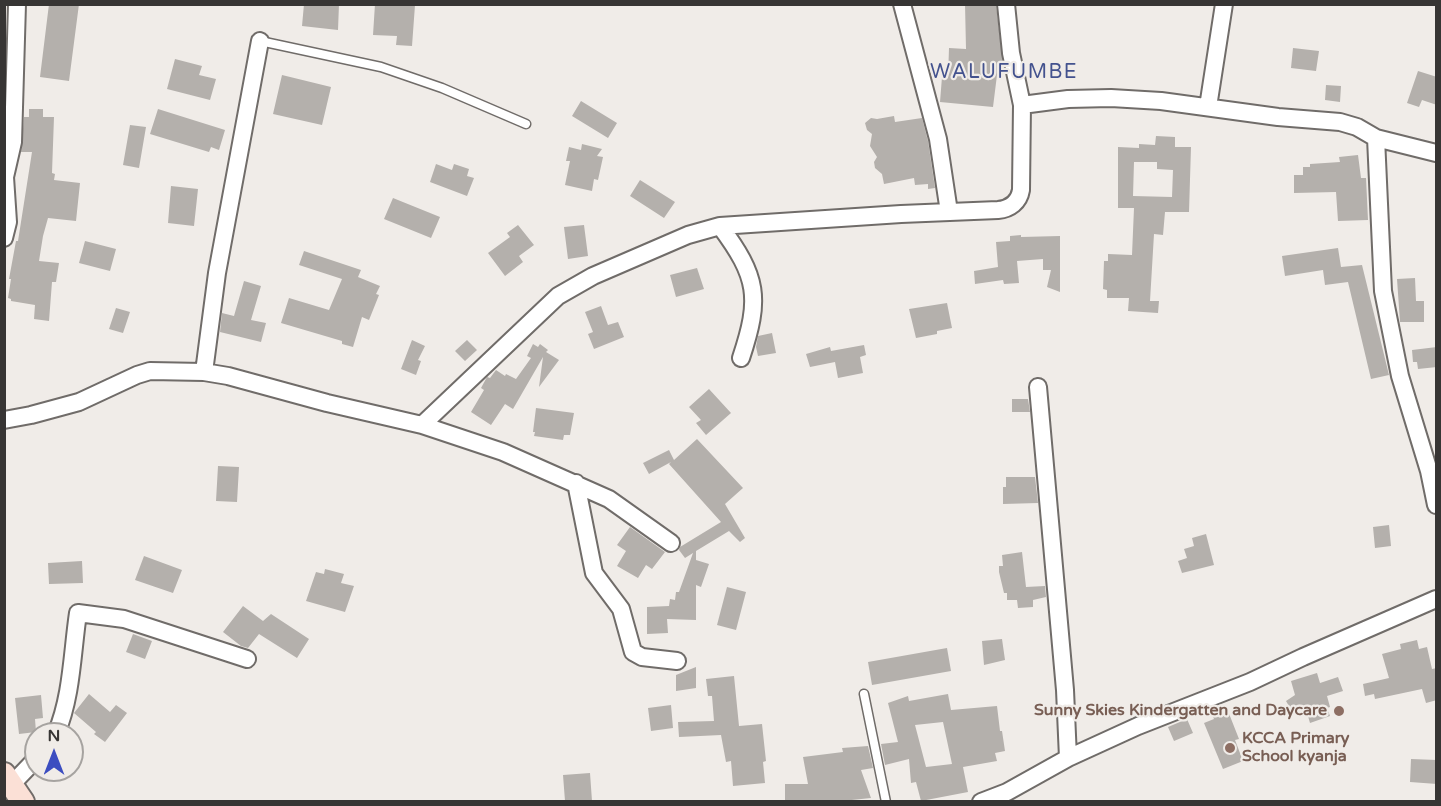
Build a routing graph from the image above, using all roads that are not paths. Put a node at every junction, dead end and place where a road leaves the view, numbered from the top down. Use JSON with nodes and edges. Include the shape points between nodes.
{"nodes":[{"id":1,"x":17,"y":4,"type":"edge"},
{"id":2,"x":902,"y":4,"type":"edge"},
{"id":3,"x":1006,"y":4,"type":"edge"},
{"id":4,"x":1224,"y":4,"type":"edge"},
{"id":5,"x":260,"y":41,"type":"joint"},
{"id":6,"x":1022,"y":105,"type":"junction"},
{"id":7,"x":1208,"y":107,"type":"junction"},
{"id":8,"x":526,"y":124,"type":"dead end"},
{"id":9,"x":1376,"y":138,"type":"junction"},
{"id":10,"x":1437,"y":153,"type":"edge"},
{"id":11,"x":949,"y":212,"type":"junction"},
{"id":12,"x":720,"y":226,"type":"junction"},
{"id":13,"x":4,"y":238,"type":"edge"},
{"id":14,"x":741,"y":358,"type":"dead end"},
{"id":15,"x":204,"y":372,"type":"junction"},
{"id":16,"x":1038,"y":387,"type":"dead end"},
{"id":17,"x":4,"y":420,"type":"edge"},
{"id":18,"x":422,"y":425,"type":"junction"},
{"id":19,"x":576,"y":483,"type":"junction"},
{"id":20,"x":1437,"y":505,"type":"edge"},
{"id":21,"x":671,"y":543,"type":"dead end"},
{"id":22,"x":1437,"y":599,"type":"edge"},
{"id":23,"x":247,"y":659,"type":"dead end"},
{"id":24,"x":677,"y":661,"type":"dead end"},
{"id":25,"x":864,"y":694,"type":"dead end"},
{"id":26,"x":61,"y":722,"type":"edge"},
{"id":27,"x":1068,"y":758,"type":"junction"},
{"id":28,"x":24,"y":773,"type":"edge"},
{"id":29,"x":13,"y":786,"type":"edge"},
{"id":30,"x":886,"y":801,"type":"edge"},
{"id":31,"x":981,"y":801,"type":"edge"}],
"edges":[{"from":1,"to":13,"type":"street","via":[[13,142],[5,177],[8,222]]},
{"from":2,"to":11,"type":"street","via":[[938,139]]},
{"from":3,"to":6,"type":"street"},
{"from":4,"to":7,"type":"street"},
{"from":5,"to":8,"type":"lane","via":[[381,68],[442,88]]},
{"from":5,"to":15,"type":"street","via":[[217,273]]},
{"from":6,"to":7,"type":"street","via":[[1111,98]]},
{"from":6,"to":11,"type":"street","via":[[1021,190],[1017,201],[1004,209]]},
{"from":7,"to":9,"type":"street","via":[[1340,122]]},
{"from":9,"to":10,"type":"street"},
{"from":9,"to":20,"type":"street","via":[[1383,291],[1400,376]]},
{"from":11,"to":12,"type":"street"},
{"from":12,"to":14,"type":"street","via":[[748,267],[752,288],[754,316]]},
{"from":12,"to":18,"type":"street","via":[[688,235],[558,296]]},
{"from":15,"to":17,"type":"street","via":[[150,371],[79,402]]},
{"from":15,"to":18,"type":"street"},
{"from":16,"to":27,"type":"street"},
{"from":18,"to":19,"type":"street","via":[[503,452]]},
{"from":19,"to":21,"type":"street","via":[[609,498]]},
{"from":19,"to":24,"type":"street","via":[[594,573],[621,609],[633,652],[642,657]]},
{"from":22,"to":27,"type":"street"},
{"from":23,"to":26,"type":"street","via":[[124,619],[78,613],[70,688]]},
{"from":25,"to":30,"type":"lane"},
{"from":27,"to":31,"type":"street","via":[[1007,792]]},
{"from":28,"to":29,"type":"street"}]}
